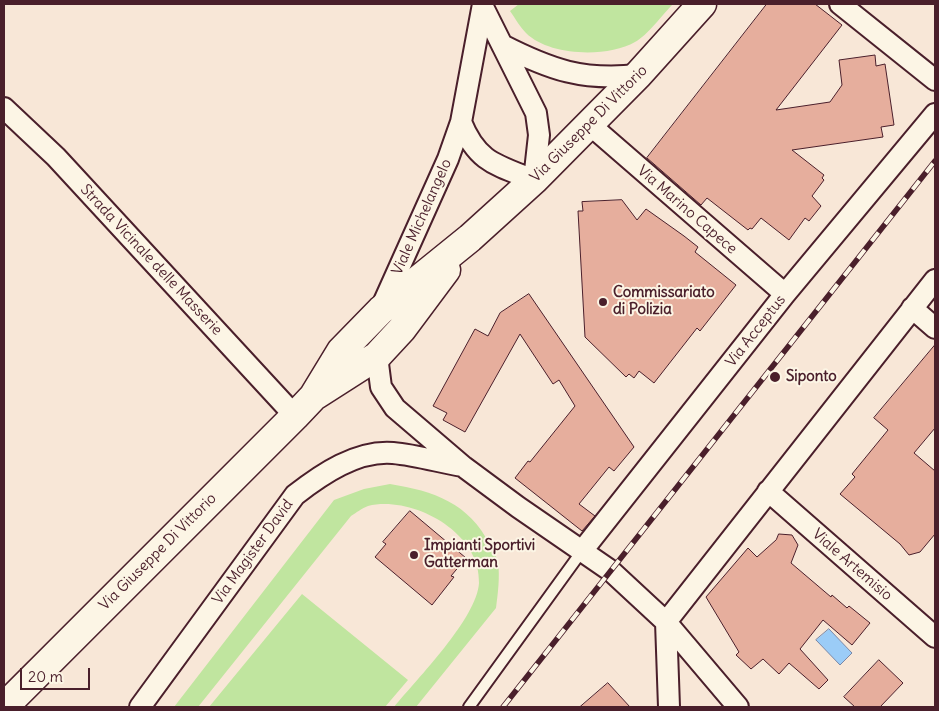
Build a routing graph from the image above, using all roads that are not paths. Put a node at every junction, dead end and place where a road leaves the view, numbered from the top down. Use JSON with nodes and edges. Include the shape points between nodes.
{"nodes":[{"id":1,"x":702,"y":4,"type":"edge"},
{"id":2,"x":840,"y":4,"type":"edge"},
{"id":3,"x":483,"y":5,"type":"edge"},
{"id":4,"x":502,"y":45,"type":"junction"},
{"id":5,"x":638,"y":75,"type":"junction"},
{"id":6,"x":935,"y":80,"type":"edge"},
{"id":7,"x":4,"y":108,"type":"edge"},
{"id":8,"x":935,"y":114,"type":"edge"},
{"id":9,"x":461,"y":122,"type":"junction"},
{"id":10,"x":590,"y":124,"type":"junction"},
{"id":11,"x":534,"y":180,"type":"junction"},
{"id":12,"x":470,"y":238,"type":"junction"},
{"id":13,"x":935,"y":280,"type":"edge"},
{"id":14,"x":785,"y":294,"type":"junction"},
{"id":15,"x":912,"y":308,"type":"junction"},
{"id":16,"x":380,"y":310,"type":"junction"},
{"id":17,"x":935,"y":328,"type":"edge"},
{"id":18,"x":377,"y":356,"type":"junction"},
{"id":19,"x":304,"y":406,"type":"junction"},
{"id":20,"x":464,"y":467,"type":"junction"},
{"id":21,"x":768,"y":491,"type":"junction"},
{"id":22,"x":582,"y":551,"type":"junction"},
{"id":23,"x":666,"y":622,"type":"junction"},
{"id":24,"x":935,"y":637,"type":"edge"},
{"id":25,"x":5,"y":706,"type":"edge"},
{"id":26,"x":140,"y":707,"type":"edge"},
{"id":27,"x":469,"y":707,"type":"edge"},
{"id":28,"x":670,"y":707,"type":"edge"},
{"id":29,"x":738,"y":707,"type":"edge"}],
"edges":[{"from":1,"to":5,"type":"main road","name":"Via Giuseppe Di Vittorio"},
{"from":2,"to":6,"type":"street"},
{"from":3,"to":4,"type":"street","name":"Viale Michelangelo"},
{"from":3,"to":9,"type":"street","name":"Viale Michelangelo"},
{"from":4,"to":5,"type":"street","via":[[540,64],[578,75],[607,78]]},
{"from":4,"to":11,"type":"street","name":"Viale Michelangelo","via":[[536,113],[539,135]]},
{"from":5,"to":10,"type":"main road","name":"Via Giuseppe Di Vittorio"},
{"from":7,"to":19,"type":"street","name":"Strada Vicinale delle Masserie"},
{"from":8,"to":14,"type":"street","name":"Via Acceptus"},
{"from":9,"to":11,"type":"street","via":[[468,139],[481,156]]},
{"from":9,"to":16,"type":"street","name":"Viale Michelangelo","via":[[448,159]]},
{"from":10,"to":11,"type":"main road","name":"Via Giuseppe Di Vittorio"},
{"from":10,"to":14,"type":"street","name":"Via Marino Capece"},
{"from":11,"to":12,"type":"main road","name":"Via Giuseppe Di Vittorio"},
{"from":12,"to":16,"type":"main road","name":"Via Giuseppe Di Vittorio"},
{"from":12,"to":18,"type":"main road","name":"Via Giuseppe Di Vittorio","via":[[402,329]]},
{"from":13,"to":15,"type":"street"},
{"from":14,"to":22,"type":"street","name":"Via Acceptus"},
{"from":15,"to":17,"type":"street"},
{"from":15,"to":21,"type":"street"},
{"from":16,"to":19,"type":"main road","name":"Via Giuseppe Di Vittorio","via":[[341,351]]},
{"from":18,"to":19,"type":"main road","name":"Via Giuseppe Di Vittorio"},
{"from":18,"to":20,"type":"street","name":"Via Magister David","via":[[380,387],[395,408]]},
{"from":19,"to":25,"type":"main road","name":"Via Giuseppe Di Vittorio"},
{"from":20,"to":22,"type":"street","name":"Via Magister David"},
{"from":20,"to":26,"type":"street","name":"Via Magister David","via":[[392,453],[360,457],[321,475],[295,494]]},
{"from":21,"to":23,"type":"street"},
{"from":21,"to":24,"type":"street","name":"Viale Artemisio"},
{"from":22,"to":23,"type":"street","name":"Via Magister David","via":[[611,571]]},
{"from":22,"to":27,"type":"lane"},
{"from":23,"to":28,"type":"street"},
{"from":23,"to":29,"type":"street","name":"Via Magister David"}]}
